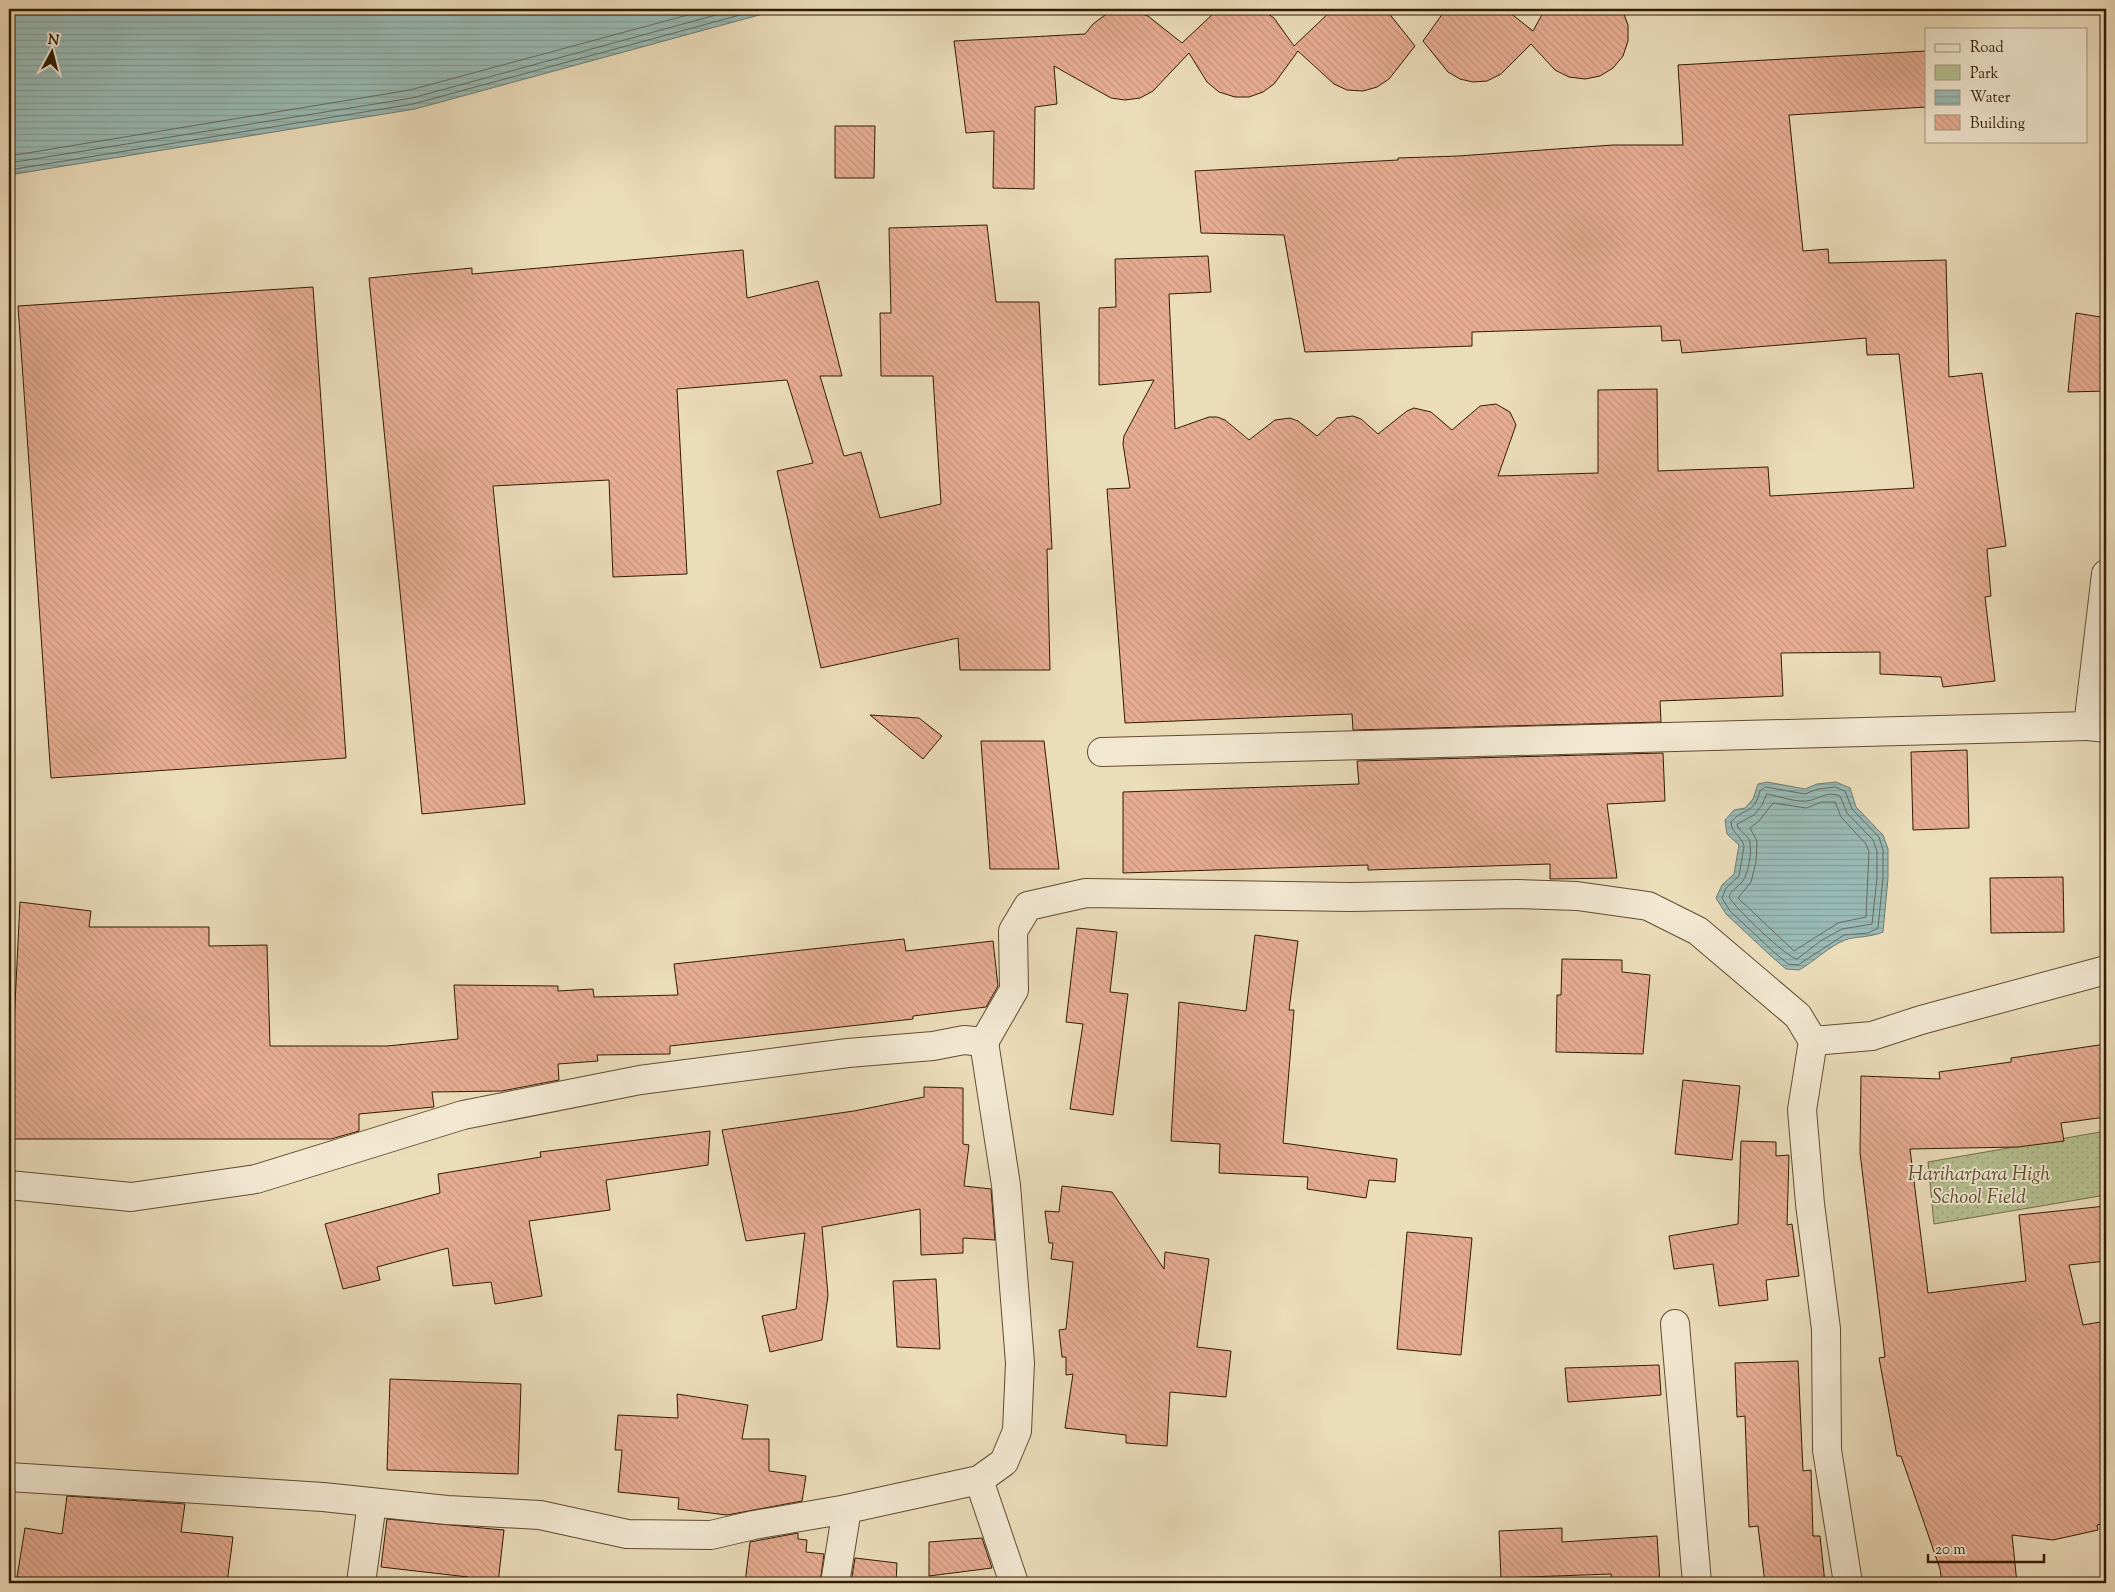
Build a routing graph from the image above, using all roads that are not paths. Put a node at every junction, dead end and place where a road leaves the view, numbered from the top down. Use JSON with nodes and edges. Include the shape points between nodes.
{"nodes":[{"id":1,"x":2106,"y":574,"type":"edge"},
{"id":2,"x":2097,"y":727,"type":"edge"},
{"id":3,"x":1102,"y":752,"type":"dead end"},
{"id":4,"x":2106,"y":970,"type":"edge"},
{"id":5,"x":1813,"y":1041,"type":"junction"},
{"id":6,"x":984,"y":1042,"type":"junction"},
{"id":7,"x":9,"y":1185,"type":"edge"},
{"id":8,"x":1675,"y":1324,"type":"dead end"},
{"id":9,"x":9,"y":1477,"type":"edge"},
{"id":10,"x":979,"y":1480,"type":"junction"},
{"id":11,"x":372,"y":1503,"type":"junction"},
{"id":12,"x":847,"y":1509,"type":"junction"},
{"id":13,"x":360,"y":1583,"type":"edge"},
{"id":14,"x":835,"y":1583,"type":"edge"},
{"id":15,"x":1014,"y":1583,"type":"edge"},
{"id":16,"x":1697,"y":1583,"type":"edge"},
{"id":17,"x":1848,"y":1583,"type":"edge"}],
"edges":[{"from":1,"to":2,"type":"street"},
{"from":2,"to":3,"type":"street"},
{"from":4,"to":5,"type":"street","via":[[1872,1036]]},
{"from":5,"to":6,"type":"street","via":[[1798,1016],[1698,931],[1648,906],[1577,896],[1501,893],[1305,896],[1086,893],[1028,906],[1013,931],[1014,990]]},
{"from":5,"to":17,"type":"street","via":[[1802,1110],[1826,1329],[1827,1450]]},
{"from":6,"to":7,"type":"street","via":[[964,1040],[640,1080],[463,1116],[256,1179],[131,1197]]},
{"from":6,"to":10,"type":"street","via":[[1006,1185],[1020,1363],[1016,1431],[1004,1462]]},
{"from":8,"to":16,"type":"street"},
{"from":9,"to":11,"type":"street"},
{"from":10,"to":12,"type":"street"},
{"from":10,"to":15,"type":"street"},
{"from":11,"to":12,"type":"street","via":[[540,1515],[627,1534],[711,1535]]},
{"from":11,"to":13,"type":"street"},
{"from":12,"to":14,"type":"street"}]}
